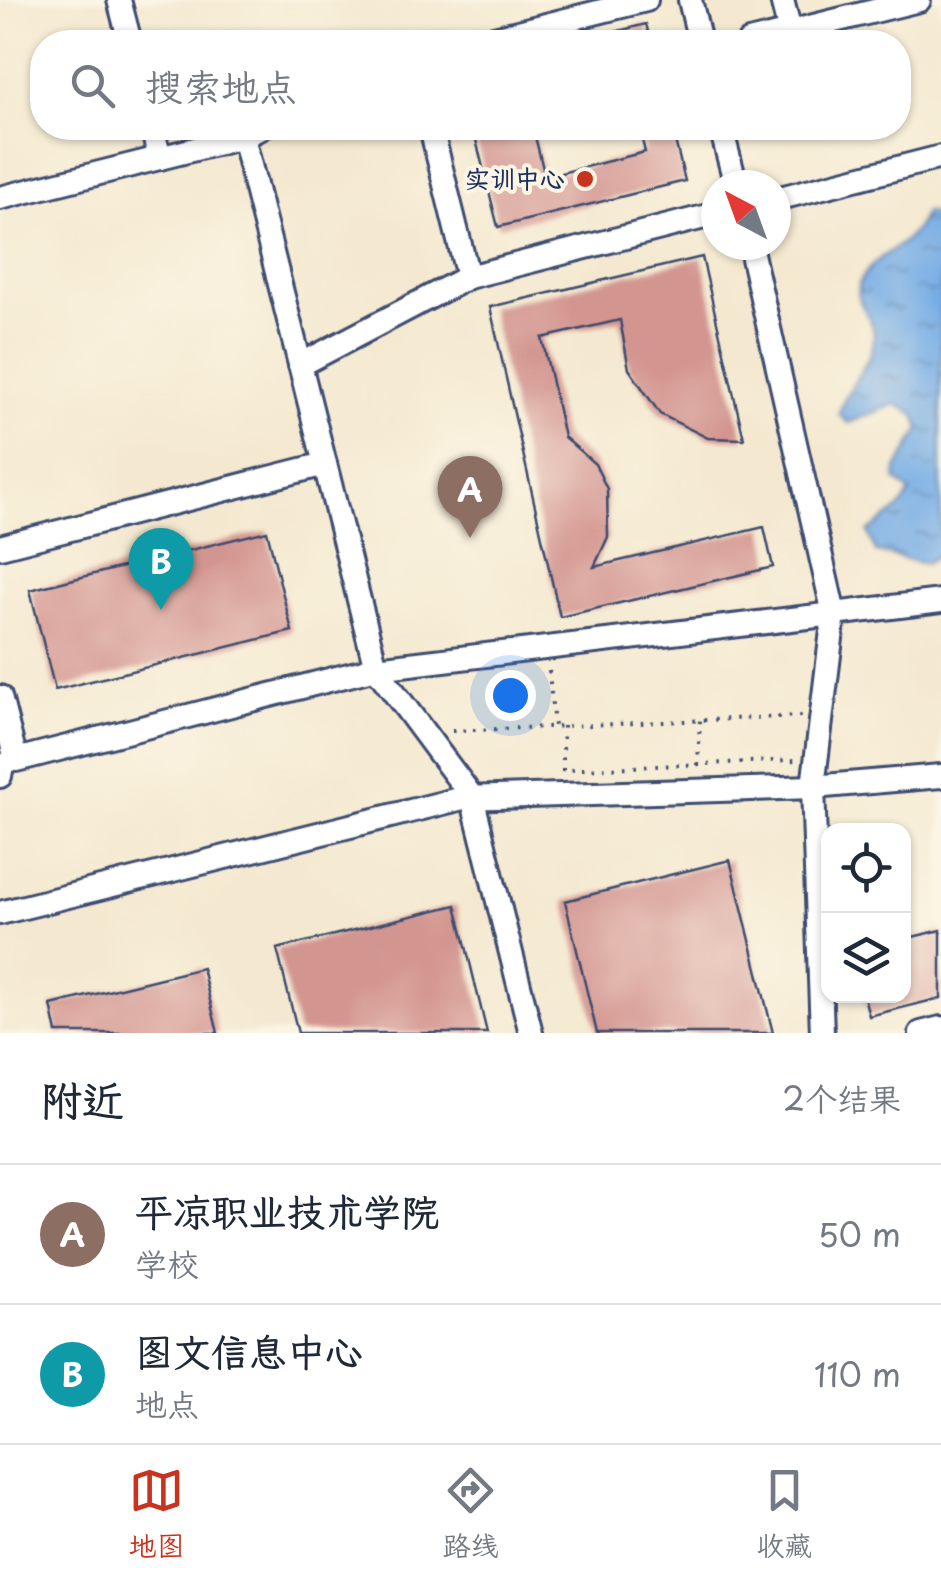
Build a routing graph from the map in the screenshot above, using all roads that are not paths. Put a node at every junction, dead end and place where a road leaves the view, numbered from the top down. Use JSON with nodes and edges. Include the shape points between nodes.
{"nodes":[{"id":1,"x":119,"y":0,"type":"edge"},
{"id":2,"x":646,"y":0,"type":"edge"},
{"id":3,"x":690,"y":0,"type":"edge"},
{"id":4,"x":782,"y":0,"type":"edge"},
{"id":5,"x":920,"y":0,"type":"edge"},
{"id":6,"x":867,"y":6,"type":"edge"},
{"id":7,"x":127,"y":30,"type":"edge"},
{"id":8,"x":526,"y":30,"type":"edge"},
{"id":9,"x":697,"y":30,"type":"edge"},
{"id":10,"x":790,"y":30,"type":"edge"},
{"id":11,"x":796,"y":30,"type":"edge"},
{"id":12,"x":155,"y":140,"type":"edge"},
{"id":13,"x":224,"y":140,"type":"edge"},
{"id":14,"x":254,"y":140,"type":"edge"},
{"id":15,"x":433,"y":140,"type":"edge"},
{"id":16,"x":725,"y":140,"type":"edge"},
{"id":17,"x":941,"y":157,"type":"edge"},
{"id":18,"x":160,"y":158,"type":"junction"},
{"id":19,"x":732,"y":170,"type":"edge"},
{"id":20,"x":791,"y":195,"type":"edge"},
{"id":21,"x":0,"y":198,"type":"edge"},
{"id":22,"x":701,"y":218,"type":"edge"},
{"id":23,"x":753,"y":260,"type":"edge"},
{"id":24,"x":468,"y":277,"type":"junction"},
{"id":25,"x":300,"y":366,"type":"junction"},
{"id":26,"x":325,"y":464,"type":"junction"},
{"id":27,"x":0,"y":547,"type":"edge"},
{"id":28,"x":941,"y":601,"type":"edge"},
{"id":29,"x":834,"y":614,"type":"junction"},
{"id":30,"x":376,"y":668,"type":"junction"},
{"id":31,"x":0,"y":698,"type":"edge"},
{"id":32,"x":4,"y":767,"type":"edge"},
{"id":33,"x":941,"y":776,"type":"edge"},
{"id":34,"x":813,"y":787,"type":"junction"},
{"id":35,"x":472,"y":798,"type":"junction"},
{"id":36,"x":0,"y":913,"type":"edge"},
{"id":37,"x":941,"y":1028,"type":"edge"},
{"id":38,"x":531,"y":1033,"type":"edge"},
{"id":39,"x":822,"y":1033,"type":"edge"},
{"id":40,"x":920,"y":1033,"type":"edge"}],
"edges":[{"from":1,"to":7,"type":"lane"},
{"from":2,"to":8,"type":"lane"},
{"from":3,"to":9,"type":"lane"},
{"from":4,"to":10,"type":"lane"},
{"from":5,"to":6,"type":"lane"},
{"from":6,"to":11,"type":"lane"},
{"from":12,"to":18,"type":"lane"},
{"from":13,"to":18,"type":"lane"},
{"from":14,"to":25,"type":"lane"},
{"from":15,"to":24,"type":"lane"},
{"from":16,"to":19,"type":"lane"},
{"from":17,"to":20,"type":"lane"},
{"from":18,"to":21,"type":"lane"},
{"from":22,"to":24,"type":"lane"},
{"from":23,"to":29,"type":"lane"},
{"from":24,"to":25,"type":"lane"},
{"from":25,"to":26,"type":"lane"},
{"from":26,"to":27,"type":"lane"},
{"from":26,"to":30,"type":"lane"},
{"from":28,"to":29,"type":"lane"},
{"from":29,"to":30,"type":"lane"},
{"from":29,"to":34,"type":"lane"},
{"from":30,"to":32,"type":"lane"},
{"from":30,"to":35,"type":"lane"},
{"from":31,"to":32,"type":"lane"},
{"from":33,"to":34,"type":"lane"},
{"from":34,"to":35,"type":"lane"},
{"from":34,"to":39,"type":"lane"},
{"from":35,"to":36,"type":"lane"},
{"from":35,"to":38,"type":"lane"},
{"from":37,"to":40,"type":"lane"}]}
